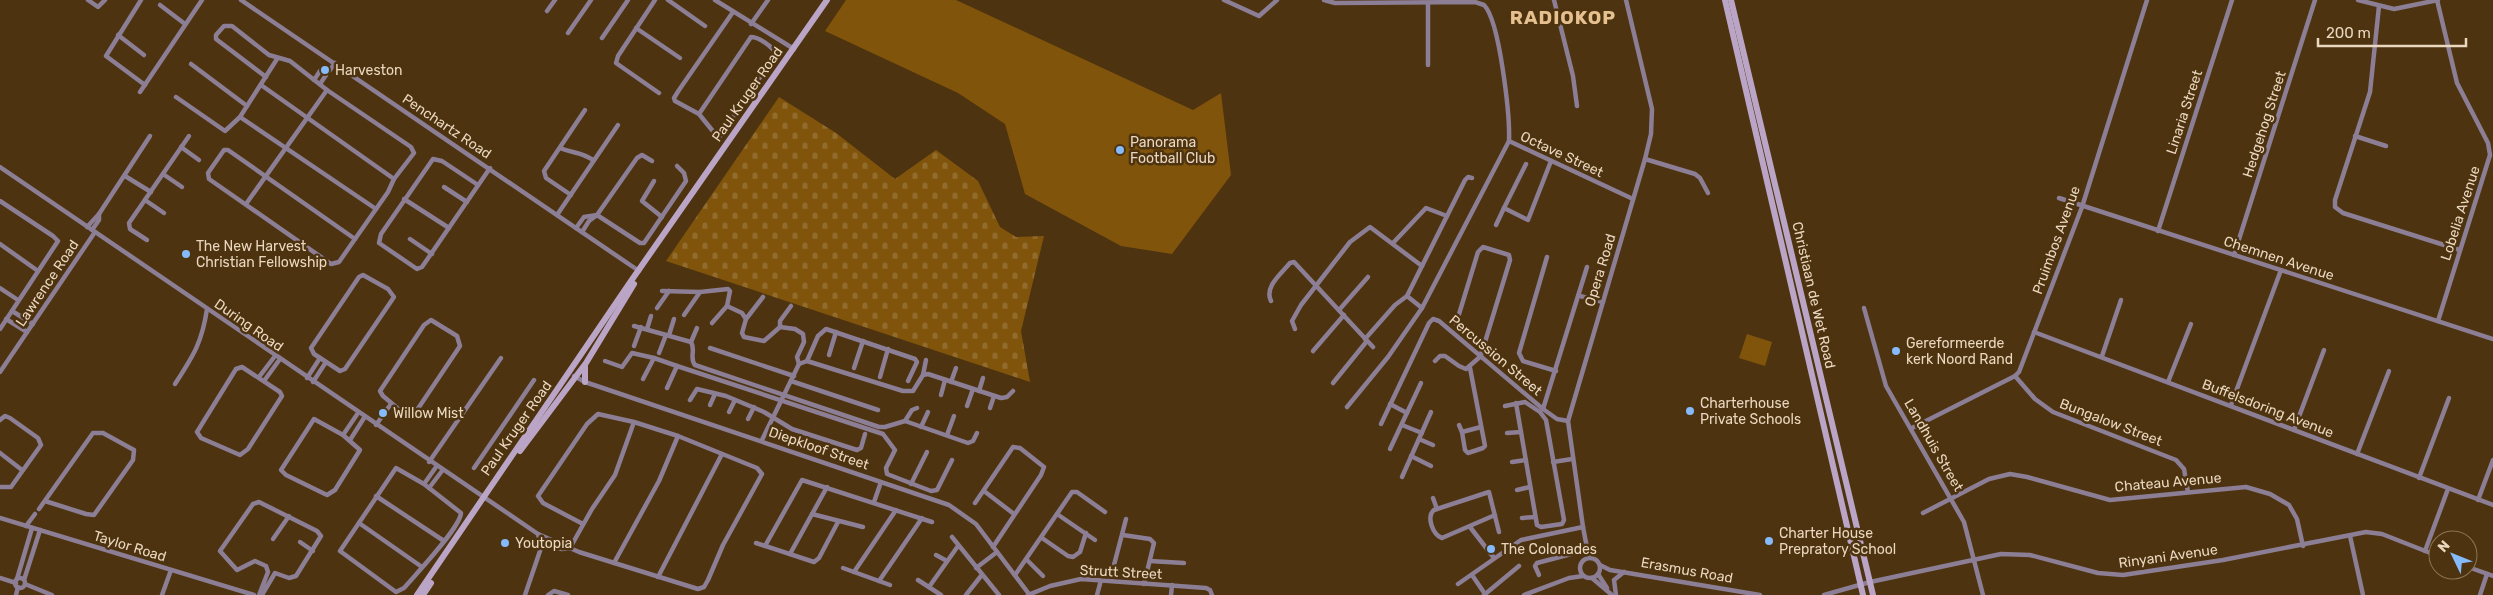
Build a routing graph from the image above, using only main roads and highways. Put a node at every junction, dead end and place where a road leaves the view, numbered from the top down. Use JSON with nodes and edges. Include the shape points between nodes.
{"nodes":[{"id":1,"x":827,"y":0,"type":"edge"},
{"id":2,"x":1725,"y":0,"type":"edge"},
{"id":3,"x":1731,"y":0,"type":"edge"},
{"id":4,"x":638,"y":273,"type":"junction"},
{"id":5,"x":586,"y":363,"type":"junction"},
{"id":6,"x":585,"y":382,"type":"road end"},
{"id":7,"x":486,"y":497,"type":"junction"},
{"id":8,"x":418,"y":595,"type":"edge"},
{"id":9,"x":423,"y":595,"type":"edge"},
{"id":10,"x":1864,"y":595,"type":"edge"},
{"id":11,"x":1873,"y":595,"type":"edge"}],
"edges":[{"from":1,"to":4,"type":"main road","name":"Paul Kruger Road"},
{"from":2,"to":10,"type":"main road","name":"Christiaan de Wet Road"},
{"from":3,"to":11,"type":"main road","name":"Christiaan de Wet Road"},
{"from":4,"to":5,"type":"main road","name":"Paul Kruger Road"},
{"from":4,"to":7,"type":"main road","name":"Paul Kruger Road"},
{"from":5,"to":6,"type":"main road"},
{"from":5,"to":7,"type":"main road","name":"Paul Kruger Road"},
{"from":7,"to":8,"type":"main road","name":"Paul Kruger Road"},
{"from":7,"to":9,"type":"main road","name":"Paul Kruger Road"}]}
